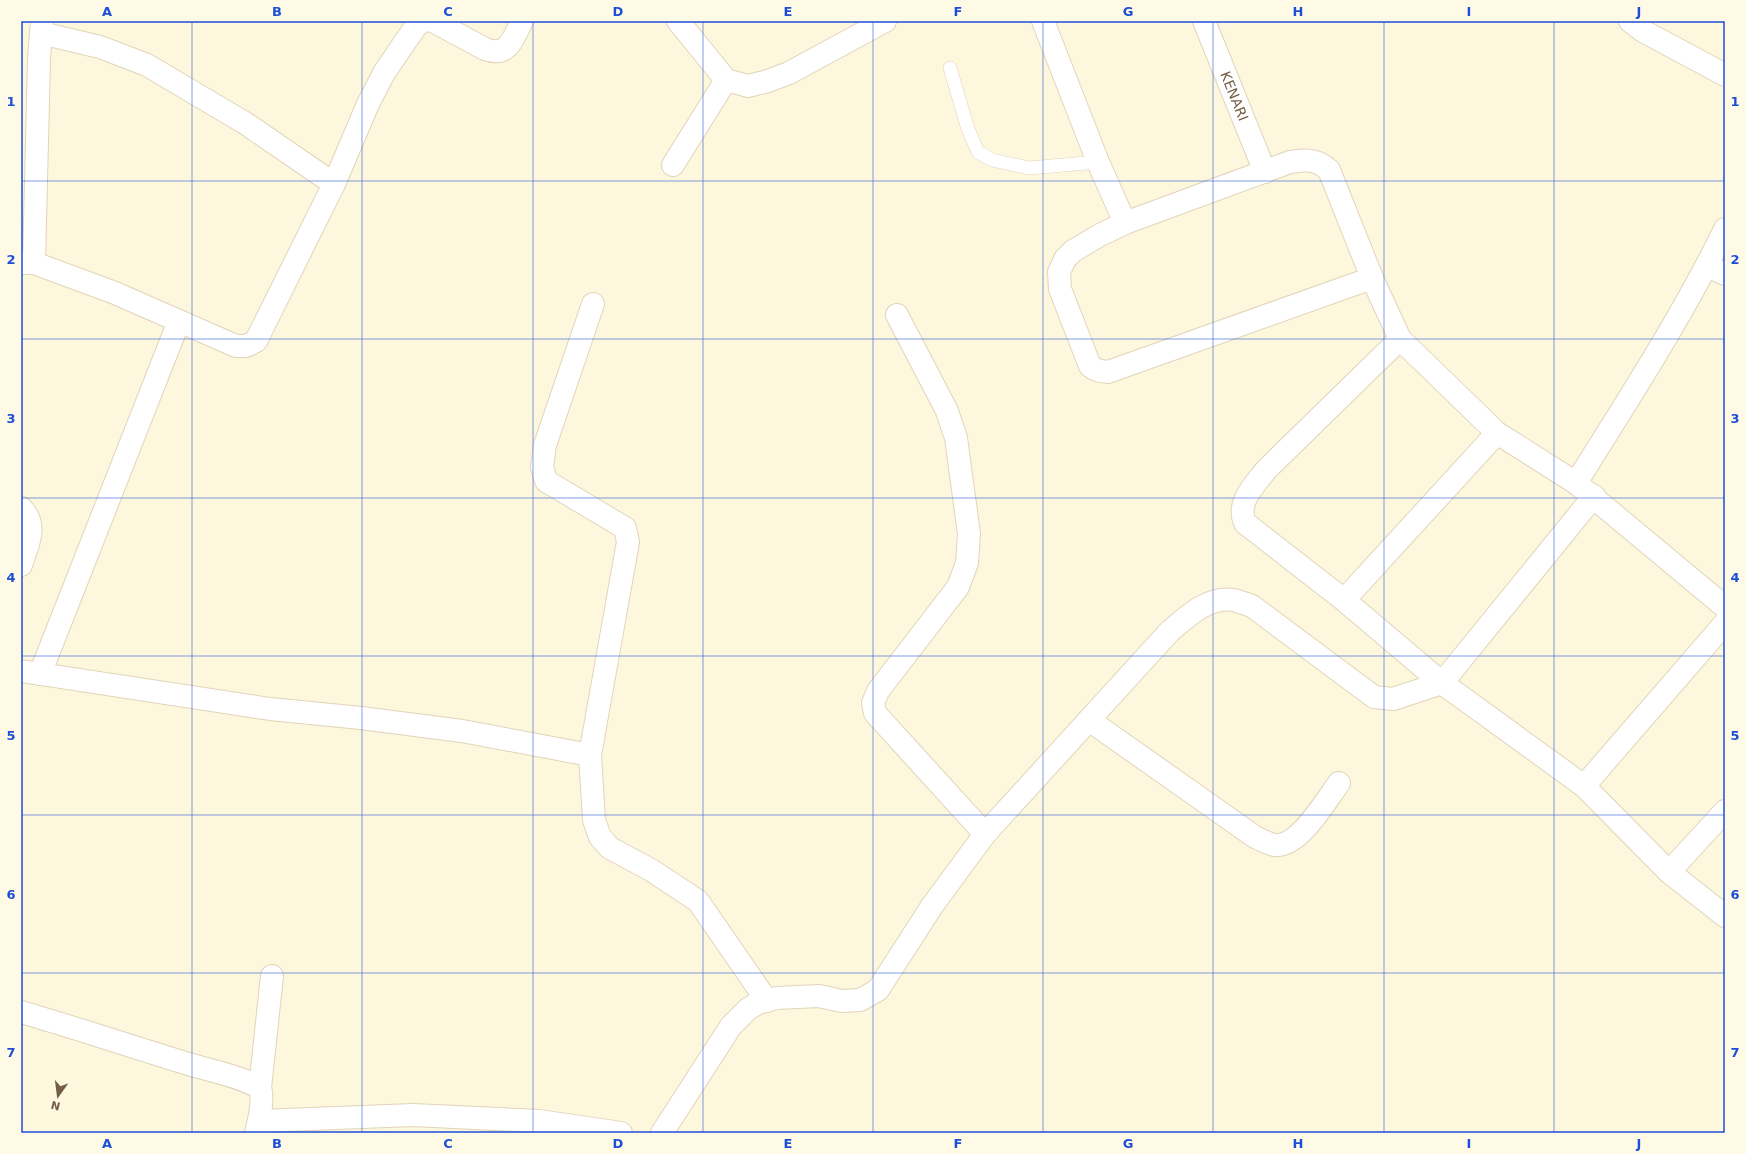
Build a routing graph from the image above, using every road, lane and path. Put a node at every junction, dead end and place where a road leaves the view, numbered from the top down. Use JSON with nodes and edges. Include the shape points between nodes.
{"nodes":[{"id":1,"x":424,"y":21,"type":"edge"},
{"id":2,"x":433,"y":21,"type":"edge"},
{"id":3,"x":522,"y":21,"type":"edge"},
{"id":4,"x":678,"y":21,"type":"edge"},
{"id":5,"x":885,"y":21,"type":"edge"},
{"id":6,"x":1043,"y":21,"type":"edge"},
{"id":7,"x":1204,"y":21,"type":"edge"},
{"id":8,"x":1630,"y":21,"type":"edge"},
{"id":9,"x":42,"y":27,"type":"edge"},
{"id":10,"x":950,"y":68,"type":"dead end"},
{"id":11,"x":1725,"y":74,"type":"edge"},
{"id":12,"x":726,"y":80,"type":"junction"},
{"id":13,"x":1098,"y":162,"type":"junction"},
{"id":14,"x":673,"y":164,"type":"dead end"},
{"id":15,"x":1265,"y":172,"type":"junction"},
{"id":16,"x":334,"y":184,"type":"junction"},
{"id":17,"x":1125,"y":223,"type":"junction"},
{"id":18,"x":1725,"y":229,"type":"edge"},
{"id":19,"x":28,"y":263,"type":"edge"},
{"id":20,"x":1716,"y":270,"type":"edge"},
{"id":21,"x":1372,"y":278,"type":"junction"},
{"id":22,"x":593,"y":304,"type":"dead end"},
{"id":23,"x":897,"y":315,"type":"dead end"},
{"id":24,"x":179,"y":321,"type":"junction"},
{"id":25,"x":1400,"y":339,"type":"junction"},
{"id":26,"x":1497,"y":433,"type":"junction"},
{"id":27,"x":1576,"y":483,"type":"junction"},
{"id":28,"x":1594,"y":496,"type":"junction"},
{"id":29,"x":21,"y":508,"type":"edge"},
{"id":30,"x":21,"y":565,"type":"edge"},
{"id":31,"x":1344,"y":600,"type":"junction"},
{"id":32,"x":1725,"y":607,"type":"edge"},
{"id":33,"x":1725,"y":623,"type":"edge"},
{"id":34,"x":30,"y":672,"type":"edge"},
{"id":35,"x":1442,"y":683,"type":"junction"},
{"id":36,"x":1089,"y":720,"type":"junction"},
{"id":37,"x":590,"y":755,"type":"junction"},
{"id":38,"x":1339,"y":783,"type":"dead end"},
{"id":39,"x":1584,"y":786,"type":"junction"},
{"id":40,"x":1725,"y":811,"type":"edge"},
{"id":41,"x":985,"y":834,"type":"junction"},
{"id":42,"x":1669,"y":872,"type":"junction"},
{"id":43,"x":1725,"y":916,"type":"edge"},
{"id":44,"x":272,"y":976,"type":"dead end"},
{"id":45,"x":767,"y":1001,"type":"junction"},
{"id":46,"x":21,"y":1012,"type":"edge"},
{"id":47,"x":260,"y":1088,"type":"junction"},
{"id":48,"x":258,"y":1127,"type":"edge"},
{"id":49,"x":621,"y":1133,"type":"edge"},
{"id":50,"x":662,"y":1133,"type":"edge"}],
"edges":[{"from":1,"to":16,"type":"street","via":[[407,39],[384,73]]},
{"from":2,"to":3,"type":"street","via":[[493,52],[500,52],[506,48]]},
{"from":4,"to":12,"type":"street"},
{"from":5,"to":12,"type":"street","via":[[775,79],[748,86]]},
{"from":6,"to":13,"type":"street"},
{"from":7,"to":15,"type":"street","name":"KENARI"},
{"from":8,"to":11,"type":"street"},
{"from":9,"to":16,"type":"street","via":[[147,65],[245,122]]},
{"from":9,"to":19,"type":"street"},
{"from":10,"to":13,"type":"lane","via":[[968,129],[978,152],[992,160],[1029,168]]},
{"from":12,"to":14,"type":"street"},
{"from":13,"to":17,"type":"street"},
{"from":15,"to":17,"type":"street"},
{"from":15,"to":21,"type":"street","via":[[1290,162],[1307,159],[1323,164],[1329,170]]},
{"from":16,"to":24,"type":"street","via":[[256,341],[246,346],[236,346]]},
{"from":17,"to":21,"type":"street","via":[[1073,251],[1065,259],[1059,272],[1060,289],[1090,366],[1095,370],[1108,372]]},
{"from":18,"to":20,"type":"street"},
{"from":19,"to":24,"type":"street","via":[[115,293]]},
{"from":20,"to":27,"type":"street","via":[[1659,349]]},
{"from":21,"to":25,"type":"street"},
{"from":22,"to":37,"type":"street","via":[[545,445],[542,467],[546,481],[625,528],[628,542]]},
{"from":23,"to":41,"type":"street","via":[[947,411],[956,438],[969,534],[967,563],[958,587],[878,691],[873,703],[875,713]]},
{"from":24,"to":34,"type":"street"},
{"from":25,"to":26,"type":"street"},
{"from":25,"to":31,"type":"street","via":[[1266,470],[1243,502],[1242,515],[1245,523]]},
{"from":26,"to":27,"type":"street"},
{"from":26,"to":31,"type":"street"},
{"from":27,"to":28,"type":"street"},
{"from":28,"to":32,"type":"street"},
{"from":28,"to":35,"type":"street"},
{"from":29,"to":30,"type":"street","via":[[30,521],[31,531]]},
{"from":31,"to":35,"type":"street"},
{"from":33,"to":39,"type":"street"},
{"from":34,"to":37,"type":"street","via":[[270,709],[462,731]]},
{"from":35,"to":36,"type":"street","via":[[1393,699],[1374,697],[1252,606],[1233,600],[1212,602],[1193,612],[1170,631]]},
{"from":35,"to":39,"type":"street"},
{"from":36,"to":38,"type":"street","via":[[1255,837],[1276,845],[1289,843],[1300,836]]},
{"from":36,"to":41,"type":"street"},
{"from":37,"to":45,"type":"street","via":[[594,820],[600,837],[610,848],[651,870],[698,902]]},
{"from":39,"to":42,"type":"street"},
{"from":40,"to":42,"type":"street"},
{"from":41,"to":45,"type":"street","via":[[932,906],[878,990],[860,1000],[842,1001],[819,996],[792,996]]},
{"from":42,"to":43,"type":"street"},
{"from":44,"to":47,"type":"street"},
{"from":45,"to":50,"type":"street","via":[[748,1009],[731,1026]]},
{"from":46,"to":47,"type":"street","via":[[250,1082]]},
{"from":47,"to":48,"type":"street","via":[[262,1093]]},
{"from":48,"to":49,"type":"street","via":[[413,1115],[539,1121]]}]}
